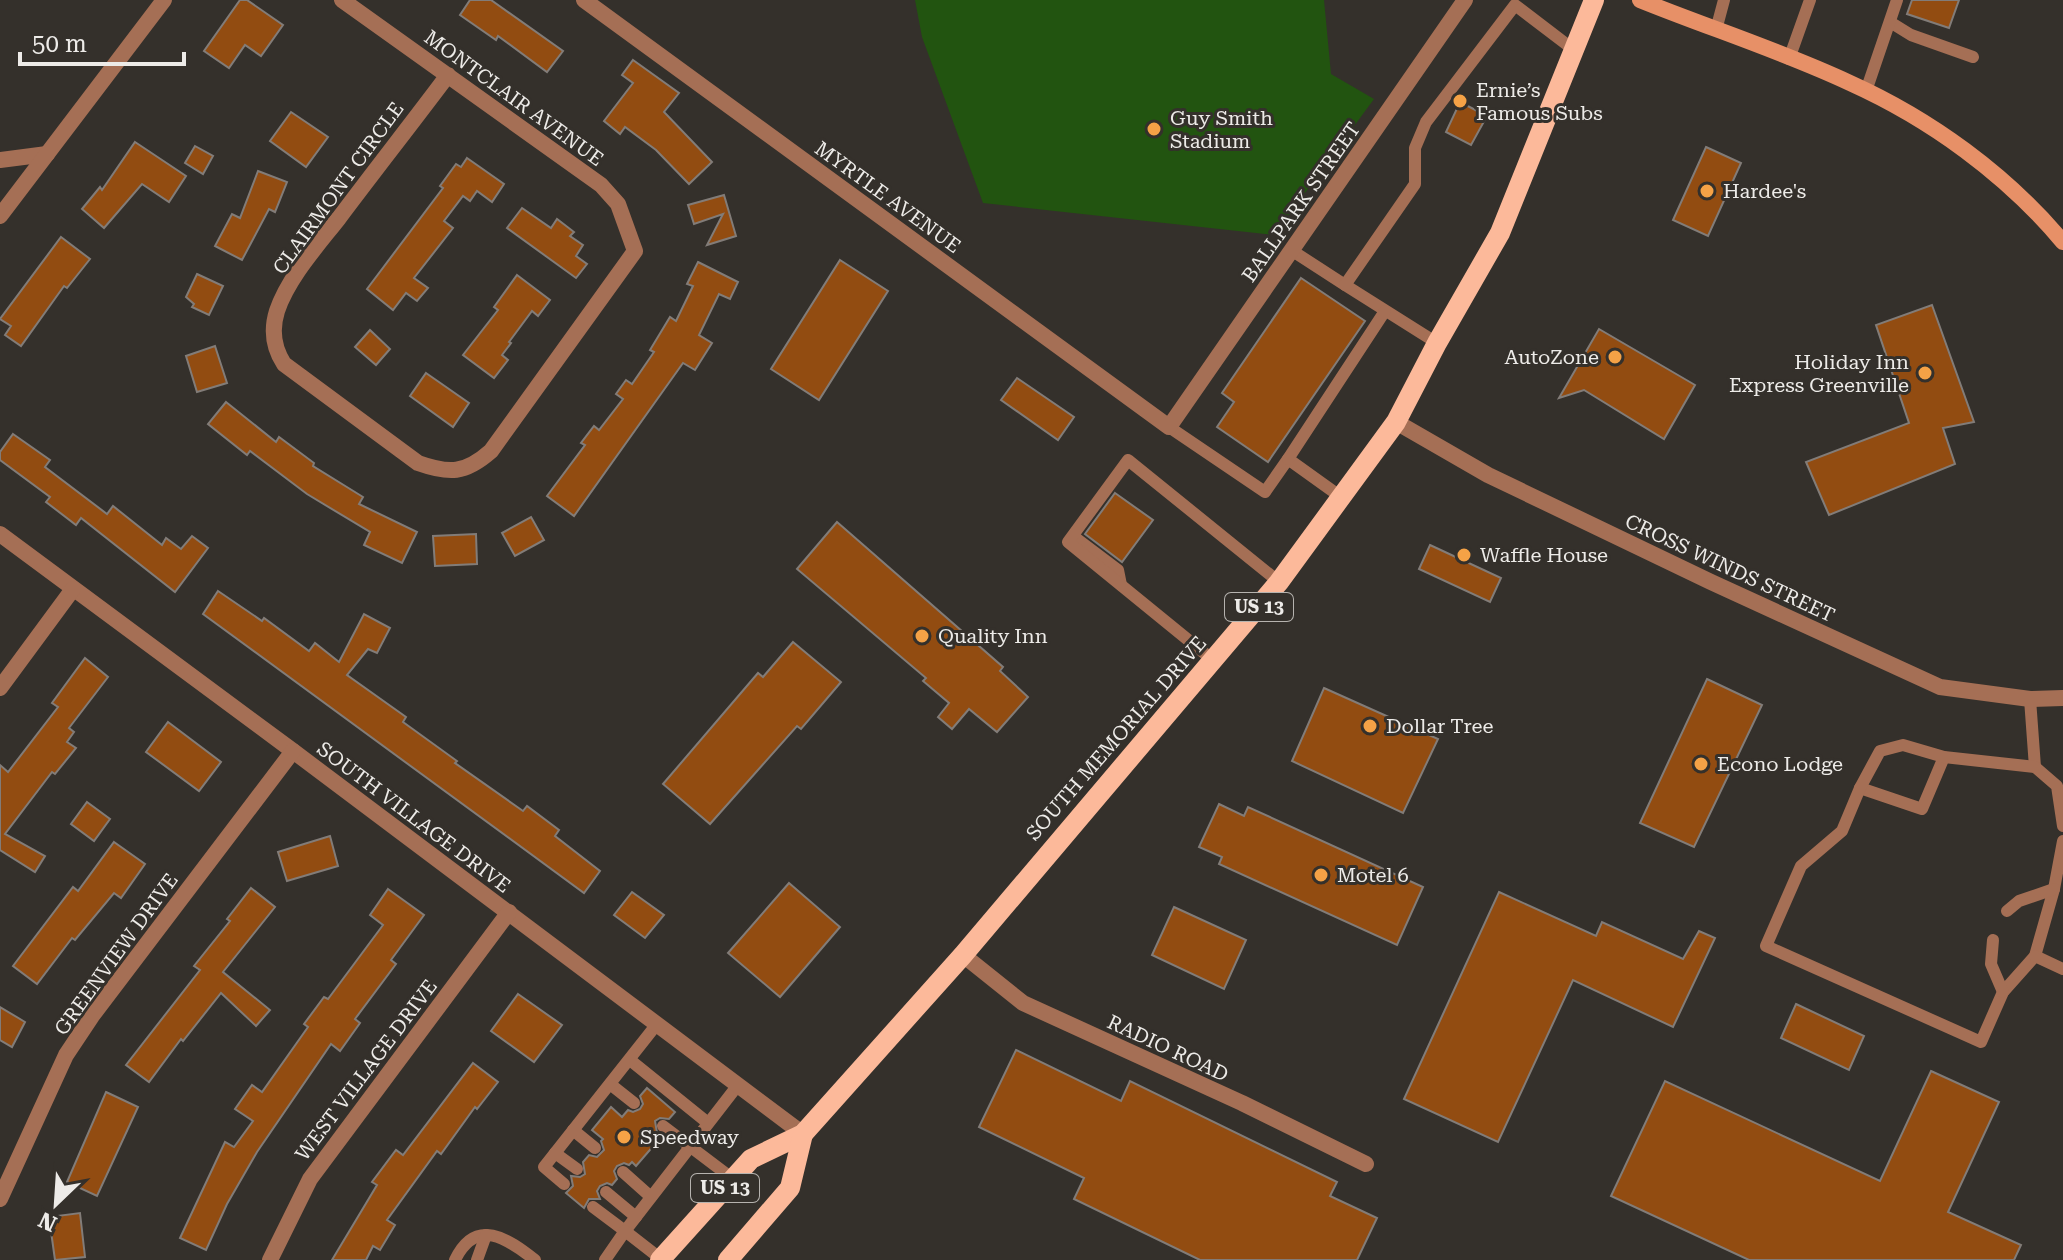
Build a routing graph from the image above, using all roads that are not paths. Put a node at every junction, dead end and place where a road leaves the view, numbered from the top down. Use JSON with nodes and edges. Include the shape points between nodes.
{"nodes":[{"id":1,"x":342,"y":0,"type":"edge"},
{"id":2,"x":584,"y":0,"type":"edge"},
{"id":3,"x":1465,"y":0,"type":"edge"},
{"id":4,"x":1594,"y":0,"type":"edge"},
{"id":5,"x":1640,"y":0,"type":"edge"},
{"id":6,"x":1724,"y":0,"type":"edge"},
{"id":7,"x":1810,"y":0,"type":"edge"},
{"id":8,"x":1897,"y":0,"type":"edge"},
{"id":9,"x":161,"y":2,"type":"edge"},
{"id":10,"x":1513,"y":2,"type":"edge"},
{"id":11,"x":1890,"y":22,"type":"junction"},
{"id":12,"x":1716,"y":30,"type":"junction"},
{"id":13,"x":1574,"y":50,"type":"junction"},
{"id":14,"x":1973,"y":57,"type":"dead end"},
{"id":15,"x":1789,"y":59,"type":"junction"},
{"id":16,"x":448,"y":75,"type":"junction"},
{"id":17,"x":1866,"y":91,"type":"junction"},
{"id":18,"x":47,"y":154,"type":"junction"},
{"id":19,"x":0,"y":160,"type":"edge"},
{"id":20,"x":0,"y":216,"type":"edge"},
{"id":21,"x":2063,"y":242,"type":"edge"},
{"id":22,"x":1291,"y":250,"type":"junction"},
{"id":23,"x":635,"y":251,"type":"joint"},
{"id":24,"x":1345,"y":285,"type":"junction"},
{"id":25,"x":1385,"y":311,"type":"junction"},
{"id":26,"x":1437,"y":343,"type":"junction"},
{"id":27,"x":1396,"y":422,"type":"junction"},
{"id":28,"x":1169,"y":427,"type":"junction"},
{"id":29,"x":1288,"y":459,"type":"junction"},
{"id":30,"x":1341,"y":497,"type":"junction"},
{"id":31,"x":0,"y":534,"type":"edge"},
{"id":32,"x":1279,"y":582,"type":"junction"},
{"id":33,"x":73,"y":589,"type":"junction"},
{"id":34,"x":1214,"y":661,"type":"junction"},
{"id":35,"x":0,"y":688,"type":"edge"},
{"id":36,"x":2063,"y":698,"type":"edge"},
{"id":37,"x":2030,"y":699,"type":"junction"},
{"id":38,"x":293,"y":751,"type":"junction"},
{"id":39,"x":1944,"y":757,"type":"junction"},
{"id":40,"x":2035,"y":767,"type":"junction"},
{"id":41,"x":1860,"y":788,"type":"junction"},
{"id":42,"x":2063,"y":826,"type":"edge"},
{"id":43,"x":2063,"y":841,"type":"edge"},
{"id":44,"x":2054,"y":889,"type":"junction"},
{"id":45,"x":2007,"y":911,"type":"dead end"},
{"id":46,"x":509,"y":912,"type":"junction"},
{"id":47,"x":1993,"y":940,"type":"dead end"},
{"id":48,"x":963,"y":955,"type":"junction"},
{"id":49,"x":2035,"y":956,"type":"junction"},
{"id":50,"x":2063,"y":969,"type":"edge"},
{"id":51,"x":2003,"y":992,"type":"junction"},
{"id":52,"x":657,"y":1024,"type":"junction"},
{"id":53,"x":630,"y":1060,"type":"junction"},
{"id":54,"x":610,"y":1084,"type":"junction"},
{"id":55,"x":738,"y":1085,"type":"junction"},
{"id":56,"x":634,"y":1103,"type":"dead end"},
{"id":57,"x":708,"y":1123,"type":"junction"},
{"id":58,"x":663,"y":1126,"type":"dead end"},
{"id":59,"x":573,"y":1130,"type":"junction"},
{"id":60,"x":803,"y":1134,"type":"junction"},
{"id":61,"x":689,"y":1146,"type":"junction"},
{"id":62,"x":595,"y":1148,"type":"dead end"},
{"id":63,"x":555,"y":1153,"type":"junction"},
{"id":64,"x":1366,"y":1164,"type":"dead end"},
{"id":65,"x":577,"y":1169,"type":"dead end"},
{"id":66,"x":623,"y":1172,"type":"dead end"},
{"id":67,"x":733,"y":1179,"type":"junction"},
{"id":68,"x":564,"y":1184,"type":"dead end"},
{"id":69,"x":606,"y":1192,"type":"dead end"},
{"id":70,"x":651,"y":1197,"type":"junction"},
{"id":71,"x":0,"y":1199,"type":"edge"},
{"id":72,"x":593,"y":1207,"type":"dead end"},
{"id":73,"x":636,"y":1217,"type":"junction"},
{"id":74,"x":625,"y":1231,"type":"junction"},
{"id":75,"x":486,"y":1235,"type":"junction"},
{"id":76,"x":270,"y":1260,"type":"edge"},
{"id":77,"x":455,"y":1260,"type":"edge"},
{"id":78,"x":477,"y":1260,"type":"edge"},
{"id":79,"x":535,"y":1260,"type":"edge"},
{"id":80,"x":605,"y":1260,"type":"edge"},
{"id":81,"x":660,"y":1260,"type":"edge"},
{"id":82,"x":728,"y":1260,"type":"edge"}],
"edges":[{"from":1,"to":16,"type":"street","name":"MONTCLAIR AVENUE"},
{"from":2,"to":28,"type":"street","name":"MYRTLE AVENUE"},
{"from":3,"to":22,"type":"street","name":"BALLPARK STREET"},
{"from":4,"to":13,"type":"main road","name":"SOUTH MEMORIAL DRIVE","number":"US 13"},
{"from":5,"to":12,"type":"main road"},
{"from":6,"to":12,"type":"lane"},
{"from":7,"to":15,"type":"lane"},
{"from":8,"to":11,"type":"lane"},
{"from":9,"to":18,"type":"street"},
{"from":10,"to":13,"type":"lane"},
{"from":10,"to":24,"type":"lane","via":[[1426,122],[1415,148],[1415,184]]},
{"from":11,"to":14,"type":"lane"},
{"from":11,"to":17,"type":"lane"},
{"from":12,"to":15,"type":"main road"},
{"from":13,"to":26,"type":"main road","name":"SOUTH MEMORIAL DRIVE","number":"US 13","via":[[1500,233]]},
{"from":15,"to":17,"type":"main road"},
{"from":16,"to":23,"type":"street","name":"MONTCLAIR AVENUE","via":[[601,185],[618,204]]},
{"from":16,"to":23,"type":"street","name":"CLAIRMONT CIRCLE","via":[[290,286],[277,310],[274,330],[275,349],[284,364],[418,463],[461,470],[491,451]]},
{"from":17,"to":21,"type":"main road","via":[[1955,143],[2037,211]]},
{"from":18,"to":19,"type":"street"},
{"from":18,"to":20,"type":"street"},
{"from":22,"to":24,"type":"lane"},
{"from":22,"to":28,"type":"street","name":"BALLPARK STREET"},
{"from":24,"to":25,"type":"lane"},
{"from":25,"to":26,"type":"lane"},
{"from":25,"to":29,"type":"lane"},
{"from":26,"to":27,"type":"main road","name":"SOUTH MEMORIAL DRIVE","number":"US 13"},
{"from":27,"to":30,"type":"main road","name":"SOUTH MEMORIAL DRIVE","number":"US 13"},
{"from":27,"to":37,"type":"street","name":"CROSS WINDS STREET","via":[[1488,475],[1940,687]]},
{"from":28,"to":29,"type":"lane","via":[[1265,492]]},
{"from":29,"to":30,"type":"lane"},
{"from":30,"to":32,"type":"main road","name":"SOUTH MEMORIAL DRIVE","number":"US 13"},
{"from":31,"to":33,"type":"street","name":"SOUTH VILLAGE DRIVE"},
{"from":32,"to":34,"type":"main road","name":"SOUTH MEMORIAL DRIVE","number":"US 13"},
{"from":32,"to":34,"type":"lane","via":[[1128,460],[1068,542]]},
{"from":33,"to":35,"type":"street"},
{"from":33,"to":38,"type":"street","name":"SOUTH VILLAGE DRIVE"},
{"from":34,"to":48,"type":"main road","name":"SOUTH MEMORIAL DRIVE","number":"US 13"},
{"from":36,"to":37,"type":"street","name":"CROSS WINDS STREET"},
{"from":37,"to":40,"type":"lane"},
{"from":38,"to":46,"type":"street","name":"SOUTH VILLAGE DRIVE"},
{"from":38,"to":71,"type":"street","name":"GREENVIEW DRIVE","via":[[66,1055]]},
{"from":39,"to":40,"type":"lane"},
{"from":39,"to":41,"type":"lane","via":[[1903,745],[1880,751]]},
{"from":39,"to":41,"type":"lane","via":[[1922,809]]},
{"from":40,"to":42,"type":"lane","via":[[2057,786]]},
{"from":41,"to":51,"type":"lane","via":[[1842,831],[1801,866],[1766,946],[1981,1042]]},
{"from":43,"to":44,"type":"lane"},
{"from":44,"to":45,"type":"lane"},
{"from":44,"to":49,"type":"lane"},
{"from":46,"to":52,"type":"street","name":"SOUTH VILLAGE DRIVE"},
{"from":46,"to":76,"type":"street","name":"WEST VILLAGE DRIVE","via":[[310,1179]]},
{"from":47,"to":51,"type":"lane","via":[[1991,964]]},
{"from":48,"to":60,"type":"main road","name":"SOUTH MEMORIAL DRIVE","number":"US 13"},
{"from":48,"to":64,"type":"street","name":"RADIO ROAD","via":[[1023,1003]]},
{"from":49,"to":50,"type":"lane"},
{"from":49,"to":51,"type":"lane"},
{"from":52,"to":53,"type":"lane"},
{"from":52,"to":55,"type":"street","name":"SOUTH VILLAGE DRIVE"},
{"from":53,"to":54,"type":"lane"},
{"from":53,"to":57,"type":"lane"},
{"from":54,"to":56,"type":"lane"},
{"from":54,"to":59,"type":"lane"},
{"from":55,"to":57,"type":"lane"},
{"from":55,"to":60,"type":"street","name":"SOUTH VILLAGE DRIVE"},
{"from":57,"to":61,"type":"lane"},
{"from":58,"to":61,"type":"lane"},
{"from":59,"to":62,"type":"lane"},
{"from":59,"to":63,"type":"lane"},
{"from":60,"to":67,"type":"main road","name":"SOUTH MEMORIAL DRIVE","number":"US 13","via":[[751,1159]]},
{"from":60,"to":82,"type":"main road","name":"SOUTH MEMORIAL DRIVE","number":"US 13","via":[[790,1188]]},
{"from":61,"to":67,"type":"lane"},
{"from":61,"to":70,"type":"lane"},
{"from":63,"to":65,"type":"lane"},
{"from":63,"to":68,"type":"lane","via":[[544,1167]]},
{"from":66,"to":70,"type":"lane"},
{"from":67,"to":81,"type":"main road","name":"SOUTH MEMORIAL DRIVE","number":"US 13"},
{"from":69,"to":73,"type":"lane"},
{"from":70,"to":73,"type":"lane"},
{"from":72,"to":74,"type":"lane"},
{"from":73,"to":74,"type":"lane"},
{"from":74,"to":80,"type":"lane"},
{"from":74,"to":81,"type":"lane"},
{"from":75,"to":77,"type":"lane","via":[[470,1241]]},
{"from":75,"to":78,"type":"lane"},
{"from":75,"to":79,"type":"lane","via":[[511,1241]]}]}
